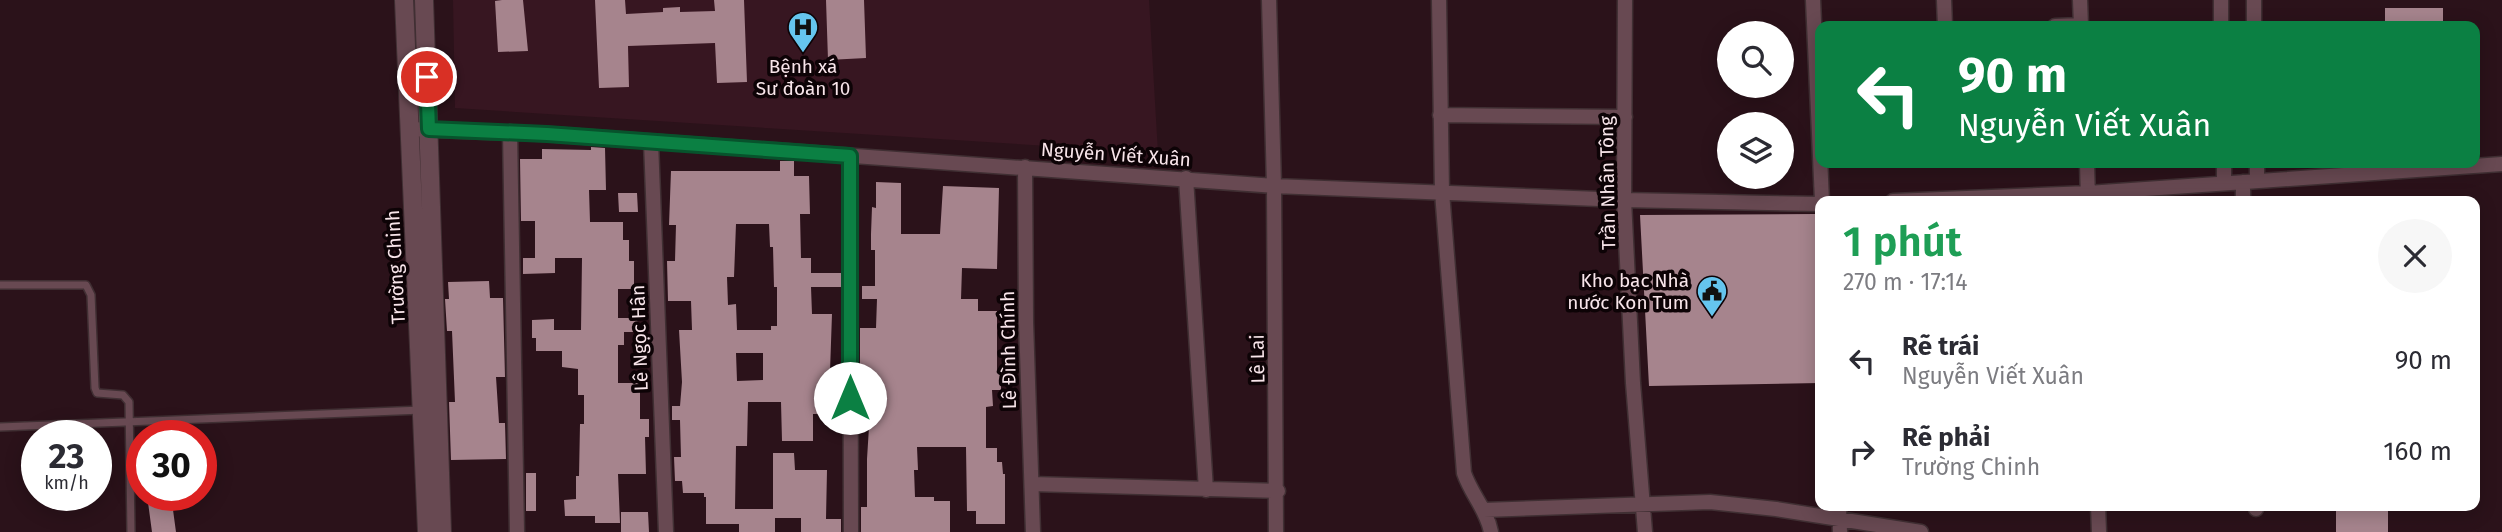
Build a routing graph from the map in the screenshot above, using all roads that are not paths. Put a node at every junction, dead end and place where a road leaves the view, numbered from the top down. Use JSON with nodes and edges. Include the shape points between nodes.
{"nodes":[{"id":1,"x":404,"y":0,"type":"edge"},
{"id":2,"x":424,"y":0,"type":"edge"},
{"id":3,"x":1269,"y":0,"type":"edge"},
{"id":4,"x":1439,"y":0,"type":"edge"},
{"id":5,"x":1625,"y":0,"type":"edge"},
{"id":6,"x":1813,"y":0,"type":"edge"},
{"id":7,"x":1944,"y":0,"type":"edge"},
{"id":8,"x":2080,"y":0,"type":"edge"},
{"id":9,"x":2221,"y":0,"type":"edge"},
{"id":10,"x":2254,"y":0,"type":"edge"},
{"id":11,"x":1945,"y":21,"type":"edge"},
{"id":12,"x":2081,"y":21,"type":"edge"},
{"id":13,"x":2221,"y":21,"type":"edge"},
{"id":14,"x":2254,"y":21,"type":"edge"},
{"id":15,"x":1815,"y":23,"type":"edge"},
{"id":16,"x":1440,"y":114,"type":"junction"},
{"id":17,"x":1625,"y":117,"type":"junction"},
{"id":18,"x":409,"y":129,"type":"junction"},
{"id":19,"x":429,"y":129,"type":"junction"},
{"id":20,"x":510,"y":132,"type":"junction"},
{"id":21,"x":651,"y":142,"type":"junction"},
{"id":22,"x":850,"y":156,"type":"junction"},
{"id":23,"x":2502,"y":164,"type":"edge"},
{"id":24,"x":2480,"y":165,"type":"edge"},
{"id":25,"x":1025,"y":167,"type":"junction"},
{"id":26,"x":1820,"y":168,"type":"edge"},
{"id":27,"x":2087,"y":168,"type":"edge"},
{"id":28,"x":2224,"y":168,"type":"edge"},
{"id":29,"x":2255,"y":168,"type":"edge"},
{"id":30,"x":2443,"y":168,"type":"edge"},
{"id":31,"x":1186,"y":178,"type":"junction"},
{"id":32,"x":2250,"y":181,"type":"junction"},
{"id":33,"x":2224,"y":183,"type":"junction"},
{"id":34,"x":1275,"y":186,"type":"junction"},
{"id":35,"x":1441,"y":192,"type":"junction"},
{"id":36,"x":1821,"y":196,"type":"edge"},
{"id":37,"x":2088,"y":196,"type":"edge"},
{"id":38,"x":2098,"y":196,"type":"edge"},
{"id":39,"x":2245,"y":196,"type":"edge"},
{"id":40,"x":1624,"y":200,"type":"junction"},
{"id":41,"x":1815,"y":203,"type":"edge"},
{"id":42,"x":0,"y":285,"type":"edge"},
{"id":43,"x":423,"y":410,"type":"junction"},
{"id":44,"x":128,"y":420,"type":"edge"},
{"id":45,"x":212,"y":420,"type":"edge"},
{"id":46,"x":126,"y":424,"type":"edge"},
{"id":47,"x":0,"y":428,"type":"edge"},
{"id":48,"x":1032,"y":484,"type":"junction"},
{"id":49,"x":1206,"y":490,"type":"junction"},
{"id":50,"x":1278,"y":491,"type":"junction"},
{"id":51,"x":1643,"y":505,"type":"junction"},
{"id":52,"x":1484,"y":510,"type":"junction"},
{"id":53,"x":130,"y":511,"type":"edge"},
{"id":54,"x":2098,"y":511,"type":"edge"},
{"id":55,"x":1839,"y":519,"type":"edge"},
{"id":56,"x":131,"y":532,"type":"edge"},
{"id":57,"x":427,"y":532,"type":"edge"},
{"id":58,"x":442,"y":532,"type":"edge"},
{"id":59,"x":517,"y":532,"type":"edge"},
{"id":60,"x":666,"y":532,"type":"edge"},
{"id":61,"x":850,"y":532,"type":"edge"},
{"id":62,"x":1033,"y":532,"type":"edge"},
{"id":63,"x":1276,"y":532,"type":"edge"},
{"id":64,"x":1491,"y":532,"type":"edge"},
{"id":65,"x":1645,"y":532,"type":"edge"},
{"id":66,"x":1921,"y":532,"type":"edge"},
{"id":67,"x":2099,"y":532,"type":"edge"}],
"edges":[{"from":1,"to":18,"type":"street","name":"Trường Chinh"},
{"from":2,"to":19,"type":"street","name":"Trường Chinh"},
{"from":3,"to":34,"type":"street","name":"Lê Lai"},
{"from":4,"to":16,"type":"street"},
{"from":5,"to":17,"type":"street","name":"Trần Nhân Tông"},
{"from":6,"to":15,"type":"street"},
{"from":7,"to":11,"type":"street"},
{"from":8,"to":12,"type":"street"},
{"from":9,"to":13,"type":"street"},
{"from":10,"to":14,"type":"street"},
{"from":16,"to":17,"type":"street"},
{"from":16,"to":35,"type":"street"},
{"from":17,"to":40,"type":"street","name":"Trần Nhân Tông"},
{"from":18,"to":19,"type":"street","name":"Nguyễn Viết Xuân"},
{"from":18,"to":43,"type":"street","name":"Trường Chinh"},
{"from":19,"to":20,"type":"street","name":"Nguyễn Viết Xuân"},
{"from":19,"to":58,"type":"street","name":"Trường Chinh"},
{"from":20,"to":21,"type":"street","name":"Nguyễn Viết Xuân"},
{"from":20,"to":59,"type":"street"},
{"from":21,"to":22,"type":"street","name":"Nguyễn Viết Xuân"},
{"from":21,"to":60,"type":"street","name":"Lê Ngọc Hân"},
{"from":22,"to":25,"type":"street","name":"Nguyễn Viết Xuân"},
{"from":22,"to":61,"type":"street"},
{"from":23,"to":24,"type":"street"},
{"from":25,"to":31,"type":"street","name":"Nguyễn Viết Xuân"},
{"from":25,"to":48,"type":"street","name":"Lê Đình Chính"},
{"from":26,"to":36,"type":"street"},
{"from":27,"to":37,"type":"street"},
{"from":28,"to":33,"type":"street"},
{"from":29,"to":32,"type":"street"},
{"from":30,"to":32,"type":"street"},
{"from":31,"to":34,"type":"street","name":"Nguyễn Viết Xuân"},
{"from":31,"to":49,"type":"street"},
{"from":32,"to":33,"type":"street"},
{"from":32,"to":39,"type":"street"},
{"from":33,"to":38,"type":"street"},
{"from":34,"to":35,"type":"street","name":"Nguyễn Viết Xuân"},
{"from":34,"to":50,"type":"street","name":"Lê Lai"},
{"from":35,"to":40,"type":"street","name":"Nguyễn Viết Xuân"},
{"from":35,"to":52,"type":"street","via":[[1464,472]]},
{"from":40,"to":41,"type":"street","name":"Nguyễn Viết Xuân"},
{"from":40,"to":51,"type":"street","name":"Trần Nhân Tông"},
{"from":42,"to":44,"type":"lane","via":[[89,288],[95,388],[97,393],[127,398]]},
{"from":43,"to":45,"type":"lane"},
{"from":43,"to":57,"type":"street","name":"Trường Chinh"},
{"from":46,"to":47,"type":"lane"},
{"from":48,"to":49,"type":"street"},
{"from":48,"to":62,"type":"street","name":"Lê Đình Chính"},
{"from":49,"to":50,"type":"street"},
{"from":50,"to":63,"type":"street","name":"Lê Lai"},
{"from":51,"to":52,"type":"street"},
{"from":51,"to":55,"type":"street","via":[[1710,502]]},
{"from":51,"to":65,"type":"street","name":"Trần Nhân Tông"},
{"from":52,"to":64,"type":"street"},
{"from":53,"to":56,"type":"lane"},
{"from":54,"to":67,"type":"street"},
{"from":55,"to":66,"type":"street"}]}
